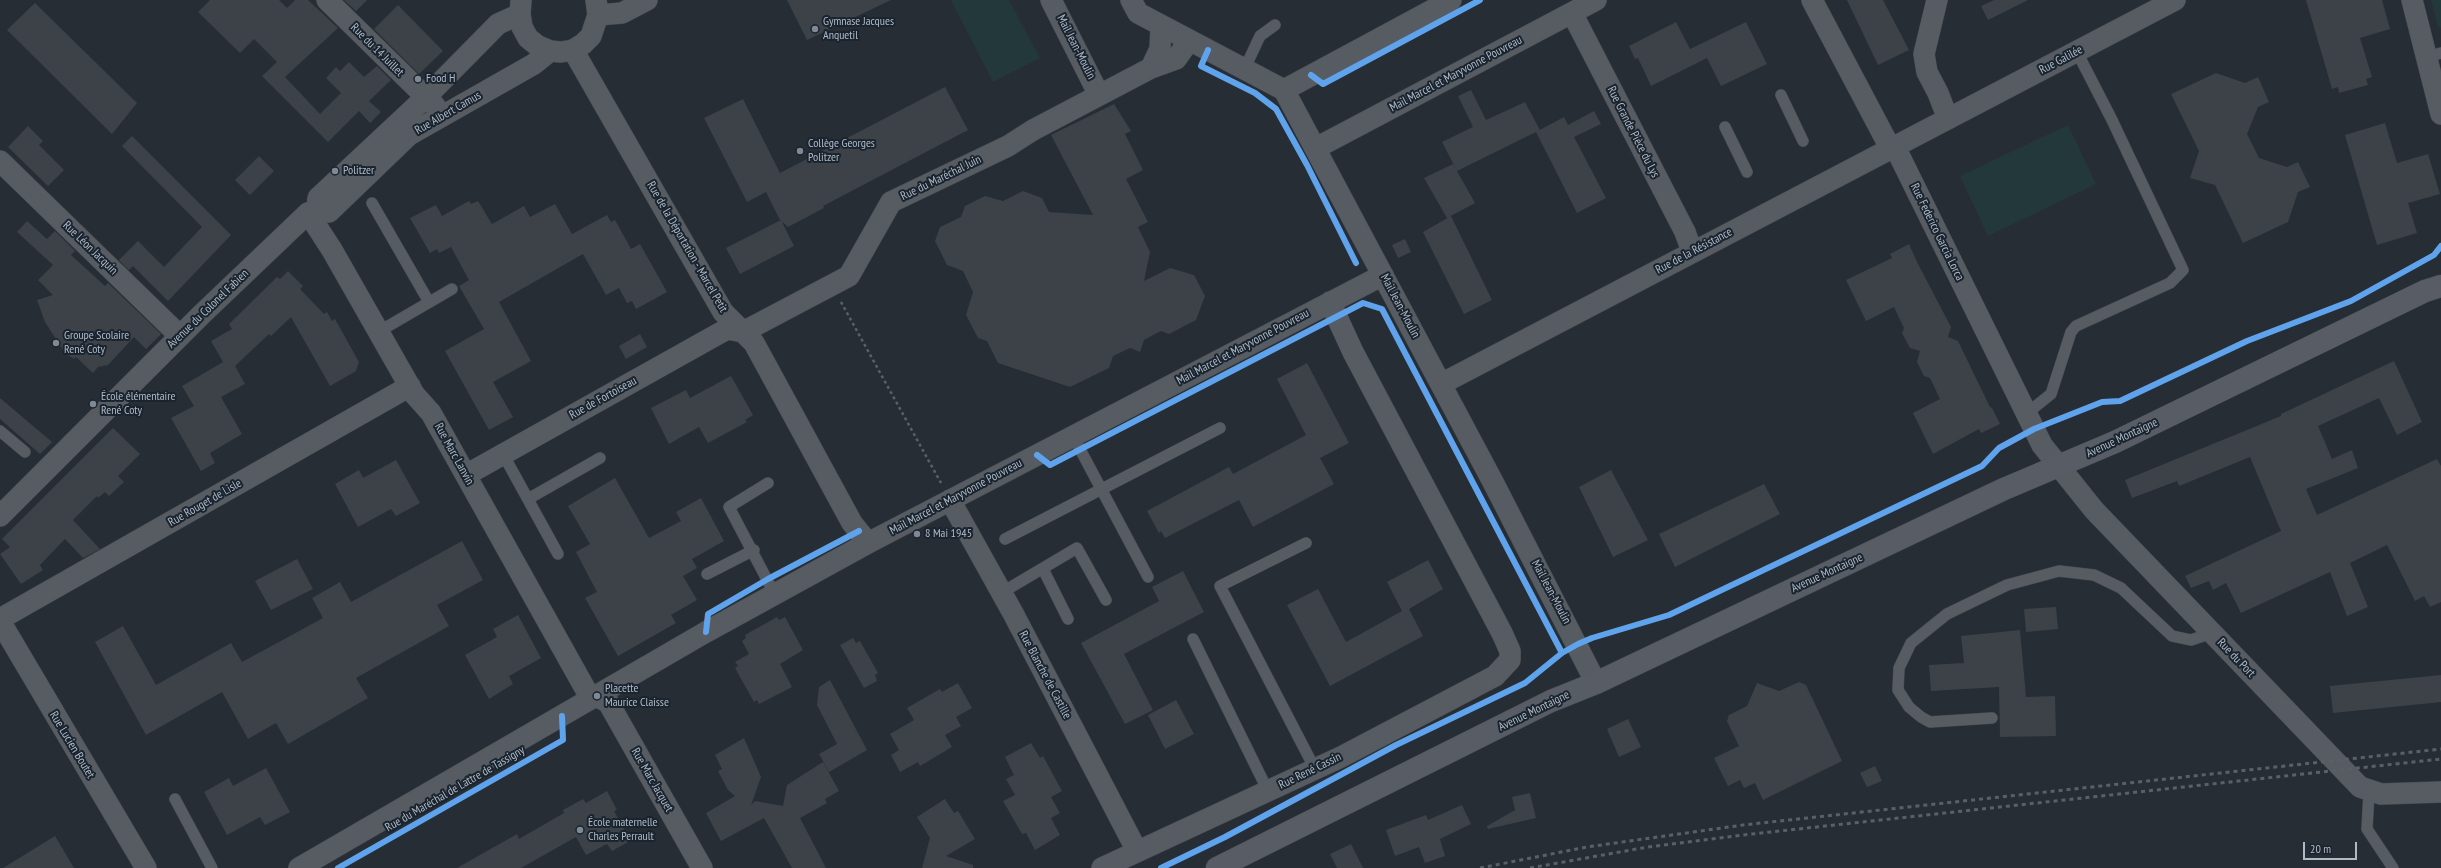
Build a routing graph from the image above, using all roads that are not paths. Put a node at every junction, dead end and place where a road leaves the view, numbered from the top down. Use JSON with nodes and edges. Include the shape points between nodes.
{"nodes":[{"id":1,"x":327,"y":0,"type":"edge"},
{"id":2,"x":647,"y":0,"type":"edge"},
{"id":3,"x":1051,"y":0,"type":"edge"},
{"id":4,"x":1131,"y":0,"type":"edge"},
{"id":5,"x":1451,"y":0,"type":"edge"},
{"id":6,"x":1596,"y":0,"type":"edge"},
{"id":7,"x":1812,"y":0,"type":"edge"},
{"id":8,"x":1937,"y":0,"type":"edge"},
{"id":9,"x":2175,"y":0,"type":"edge"},
{"id":10,"x":2412,"y":0,"type":"edge"},
{"id":11,"x":521,"y":7,"type":"edge"},
{"id":12,"x":597,"y":7,"type":"edge"},
{"id":13,"x":1572,"y":13,"type":"junction"},
{"id":14,"x":1275,"y":25,"type":"dead end"},
{"id":15,"x":1161,"y":26,"type":"junction"},
{"id":16,"x":1189,"y":41,"type":"junction"},
{"id":17,"x":573,"y":50,"type":"junction"},
{"id":18,"x":550,"y":51,"type":"junction"},
{"id":19,"x":2077,"y":52,"type":"junction"},
{"id":20,"x":2434,"y":55,"type":"edge"},
{"id":21,"x":1151,"y":68,"type":"junction"},
{"id":22,"x":1245,"y":68,"type":"junction"},
{"id":23,"x":1284,"y":90,"type":"junction"},
{"id":24,"x":1099,"y":95,"type":"junction"},
{"id":25,"x":1781,"y":95,"type":"dead end"},
{"id":26,"x":420,"y":103,"type":"junction"},
{"id":27,"x":2441,"y":114,"type":"edge"},
{"id":28,"x":445,"y":115,"type":"junction"},
{"id":29,"x":1948,"y":119,"type":"junction"},
{"id":30,"x":1725,"y":126,"type":"dead end"},
{"id":31,"x":1803,"y":141,"type":"dead end"},
{"id":32,"x":1316,"y":148,"type":"junction"},
{"id":33,"x":1892,"y":148,"type":"junction"},
{"id":34,"x":0,"y":161,"type":"edge"},
{"id":35,"x":1747,"y":172,"type":"dead end"},
{"id":36,"x":372,"y":203,"type":"dead end"},
{"id":37,"x":312,"y":211,"type":"junction"},
{"id":38,"x":1692,"y":251,"type":"junction"},
{"id":39,"x":1383,"y":275,"type":"junction"},
{"id":40,"x":2441,"y":286,"type":"edge"},
{"id":41,"x":452,"y":289,"type":"dead end"},
{"id":42,"x":429,"y":302,"type":"junction"},
{"id":43,"x":1330,"y":302,"type":"junction"},
{"id":44,"x":378,"y":332,"type":"junction"},
{"id":45,"x":742,"y":332,"type":"junction"},
{"id":46,"x":180,"y":336,"type":"junction"},
{"id":47,"x":1441,"y":384,"type":"junction"},
{"id":48,"x":410,"y":386,"type":"junction"},
{"id":49,"x":2026,"y":414,"type":"junction"},
{"id":50,"x":1220,"y":428,"type":"dead end"},
{"id":51,"x":0,"y":431,"type":"edge"},
{"id":52,"x":1074,"y":436,"type":"junction"},
{"id":53,"x":25,"y":452,"type":"dead end"},
{"id":54,"x":503,"y":454,"type":"junction"},
{"id":55,"x":600,"y":458,"type":"dead end"},
{"id":56,"x":2060,"y":466,"type":"junction"},
{"id":57,"x":466,"y":475,"type":"junction"},
{"id":58,"x":768,"y":483,"type":"dead end"},
{"id":59,"x":1102,"y":490,"type":"junction"},
{"id":60,"x":528,"y":499,"type":"junction"},
{"id":61,"x":950,"y":500,"type":"junction"},
{"id":62,"x":0,"y":516,"type":"edge"},
{"id":63,"x":1005,"y":539,"type":"dead end"},
{"id":64,"x":868,"y":543,"type":"junction"},
{"id":65,"x":1306,"y":543,"type":"dead end"},
{"id":66,"x":754,"y":550,"type":"junction"},
{"id":67,"x":558,"y":554,"type":"dead end"},
{"id":68,"x":1043,"y":569,"type":"junction"},
{"id":69,"x":707,"y":574,"type":"dead end"},
{"id":70,"x":1148,"y":577,"type":"dead end"},
{"id":71,"x":1001,"y":593,"type":"junction"},
{"id":72,"x":776,"y":595,"type":"junction"},
{"id":73,"x":1106,"y":600,"type":"dead end"},
{"id":74,"x":1068,"y":619,"type":"dead end"},
{"id":75,"x":0,"y":620,"type":"edge"},
{"id":76,"x":2212,"y":633,"type":"junction"},
{"id":77,"x":1193,"y":639,"type":"dead end"},
{"id":78,"x":1596,"y":683,"type":"junction"},
{"id":79,"x":597,"y":696,"type":"junction"},
{"id":80,"x":1992,"y":718,"type":"dead end"},
{"id":81,"x":1315,"y":769,"type":"junction"},
{"id":82,"x":1268,"y":791,"type":"junction"},
{"id":83,"x":2369,"y":792,"type":"junction"},
{"id":84,"x":2441,"y":792,"type":"edge"},
{"id":85,"x":175,"y":799,"type":"dead end"},
{"id":86,"x":1137,"y":851,"type":"junction"},
{"id":87,"x":146,"y":868,"type":"edge"},
{"id":88,"x":212,"y":868,"type":"edge"},
{"id":89,"x":300,"y":868,"type":"edge"},
{"id":90,"x":702,"y":868,"type":"edge"},
{"id":91,"x":1102,"y":868,"type":"edge"},
{"id":92,"x":1217,"y":868,"type":"edge"},
{"id":93,"x":2393,"y":868,"type":"edge"}],
"edges":[{"from":1,"to":26,"type":"street","name":"Rue du 14 Juillet"},
{"from":2,"to":12,"type":"street","via":[[622,13]]},
{"from":3,"to":24,"type":"street","name":"Mail Jean-Moulin"},
{"from":4,"to":15,"type":"street","via":[[1138,13]]},
{"from":5,"to":23,"type":"street"},
{"from":6,"to":13,"type":"street","name":"Mail Marcel et Maryvonne Pouvreau"},
{"from":7,"to":33,"type":"street","name":"Rue Federico Garcia Lorca","via":[[1876,123]]},
{"from":8,"to":29,"type":"street","via":[[1924,54],[1927,72]]},
{"from":9,"to":19,"type":"street","name":"Rue Galilée"},
{"from":10,"to":20,"type":"street"},
{"from":11,"to":18,"type":"street","via":[[522,27],[528,38]]},
{"from":11,"to":26,"type":"street","name":"Avenue du Colonel Fabien","via":[[498,24]]},
{"from":12,"to":17,"type":"street","via":[[591,36]]},
{"from":13,"to":32,"type":"street","name":"Mail Marcel et Maryvonne Pouvreau"},
{"from":13,"to":38,"type":"street","name":"Rue Grande Pièce du Lys","via":[[1685,232]]},
{"from":14,"to":22,"type":"lane","via":[[1260,36]]},
{"from":15,"to":16,"type":"street"},
{"from":15,"to":21,"type":"street","via":[[1160,49]]},
{"from":16,"to":21,"type":"street","name":"Rue du Maréchal Juin","via":[[1176,58]]},
{"from":16,"to":22,"type":"street"},
{"from":17,"to":18,"type":"street"},
{"from":17,"to":45,"type":"street","name":"Rue de la Déportation - Marcel Petit","via":[[723,312]]},
{"from":18,"to":28,"type":"street","name":"Rue Albert Camus","via":[[534,64]]},
{"from":19,"to":29,"type":"street","name":"Rue Galilée"},
{"from":19,"to":49,"type":"lane","via":[[2183,270],[2170,283],[2076,326],[2071,332],[2051,394]]},
{"from":20,"to":27,"type":"street"},
{"from":21,"to":24,"type":"street","name":"Rue du Maréchal Juin"},
{"from":22,"to":23,"type":"street"},
{"from":23,"to":32,"type":"street","name":"Mail Jean-Moulin"},
{"from":24,"to":45,"type":"street","name":"Rue du Maréchal Juin","via":[[1008,146],[891,202],[849,276]]},
{"from":25,"to":31,"type":"lane"},
{"from":26,"to":28,"type":"street","name":"Rue du 14 Juillet"},
{"from":26,"to":37,"type":"street","name":"Avenue du Colonel Fabien","via":[[318,198]]},
{"from":28,"to":37,"type":"street","name":"Rue Albert Camus","via":[[409,135],[329,212]]},
{"from":29,"to":33,"type":"street","name":"Rue de la Résistance"},
{"from":30,"to":35,"type":"lane"},
{"from":32,"to":39,"type":"street","name":"Mail Jean-Moulin"},
{"from":33,"to":38,"type":"street","name":"Rue de la Résistance"},
{"from":33,"to":49,"type":"street","name":"Rue Federico Garcia Lorca","via":[[1911,180]]},
{"from":34,"to":46,"type":"street","name":"Rue Léon Jacquin"},
{"from":36,"to":42,"type":"lane"},
{"from":37,"to":44,"type":"street","name":"Rue Marc Lanvin"},
{"from":37,"to":46,"type":"street","name":"Avenue du Colonel Fabien"},
{"from":38,"to":47,"type":"street","name":"Rue de la Résistance"},
{"from":39,"to":43,"type":"street","name":"Mail Marcel et Maryvonne Pouvreau"},
{"from":39,"to":47,"type":"street","name":"Mail Jean-Moulin"},
{"from":40,"to":56,"type":"main road","name":"Avenue Montaigne","via":[[2425,291],[2115,442]]},
{"from":41,"to":42,"type":"lane"},
{"from":42,"to":44,"type":"lane"},
{"from":43,"to":52,"type":"street","name":"Mail Marcel et Maryvonne Pouvreau"},
{"from":43,"to":81,"type":"street","name":"Rue René Cassin","via":[[1353,352],[1502,633],[1510,652],[1510,660],[1495,676]]},
{"from":44,"to":48,"type":"street","name":"Rue Marc Lanvin"},
{"from":45,"to":54,"type":"street","name":"Rue de Fortoiseau","via":[[727,329]]},
{"from":45,"to":64,"type":"street","name":"Rue de la Déportation - Marcel Petit","via":[[754,343],[852,523]]},
{"from":46,"to":62,"type":"street","name":"Avenue du Colonel Fabien"},
{"from":47,"to":78,"type":"street","name":"Mail Jean-Moulin"},
{"from":48,"to":57,"type":"street","name":"Rue Marc Lanvin","via":[[431,413]]},
{"from":48,"to":75,"type":"street","name":"Rue Rouget de Lisle"},
{"from":49,"to":56,"type":"street","name":"Rue Federico Garcia Lorca","via":[[2042,445]]},
{"from":50,"to":59,"type":"lane"},
{"from":51,"to":53,"type":"lane"},
{"from":52,"to":59,"type":"lane"},
{"from":52,"to":61,"type":"street","name":"Mail Marcel et Maryvonne Pouvreau"},
{"from":54,"to":57,"type":"street","name":"Rue de Fortoiseau"},
{"from":54,"to":60,"type":"lane"},
{"from":55,"to":60,"type":"lane"},
{"from":56,"to":76,"type":"street","name":"Rue du Port","via":[[2094,510]]},
{"from":56,"to":78,"type":"main road","name":"Avenue Montaigne","via":[[2004,489]]},
{"from":57,"to":79,"type":"street","name":"Rue Marc Lanvin","via":[[587,692]]},
{"from":58,"to":66,"type":"lane","via":[[729,507]]},
{"from":59,"to":63,"type":"lane"},
{"from":59,"to":70,"type":"lane"},
{"from":60,"to":67,"type":"lane"},
{"from":61,"to":64,"type":"street","name":"Mail Marcel et Maryvonne Pouvreau"},
{"from":61,"to":71,"type":"street","name":"Rue Blanche de Castille"},
{"from":64,"to":72,"type":"street","name":"Mail Marcel et Maryvonne Pouvreau"},
{"from":65,"to":81,"type":"lane","via":[[1220,586]]},
{"from":66,"to":69,"type":"lane"},
{"from":66,"to":72,"type":"lane"},
{"from":68,"to":71,"type":"lane"},
{"from":68,"to":73,"type":"lane","via":[[1078,548]]},
{"from":68,"to":74,"type":"lane"},
{"from":71,"to":86,"type":"street","name":"Rue Blanche de Castille"},
{"from":72,"to":79,"type":"street","name":"Mail Marcel et Maryvonne Pouvreau"},
{"from":75,"to":87,"type":"street","name":"Rue Lucien Boutet"},
{"from":76,"to":80,"type":"lane","via":[[2191,640],[2172,636],[2122,588],[2094,575],[2059,571],[2007,585],[1947,614],[1911,643],[1899,668],[1898,690],[1909,706],[1930,722]]},
{"from":76,"to":83,"type":"street","name":"Rue du Port","via":[[2356,783]]},
{"from":77,"to":82,"type":"lane"},
{"from":78,"to":92,"type":"main road","name":"Avenue Montaigne","via":[[1550,701]]},
{"from":79,"to":89,"type":"street","name":"Rue du Maréchal de Lattre de Tassigny"},
{"from":79,"to":90,"type":"street","name":"Rue Marc Jacquet","via":[[608,702]]},
{"from":81,"to":82,"type":"street","name":"Rue René Cassin"},
{"from":82,"to":86,"type":"street","name":"Rue René Cassin"},
{"from":83,"to":84,"type":"street"},
{"from":83,"to":93,"type":"lane","via":[[2367,829]]},
{"from":85,"to":88,"type":"lane"},
{"from":86,"to":91,"type":"street","name":"Rue René Cassin"}]}
